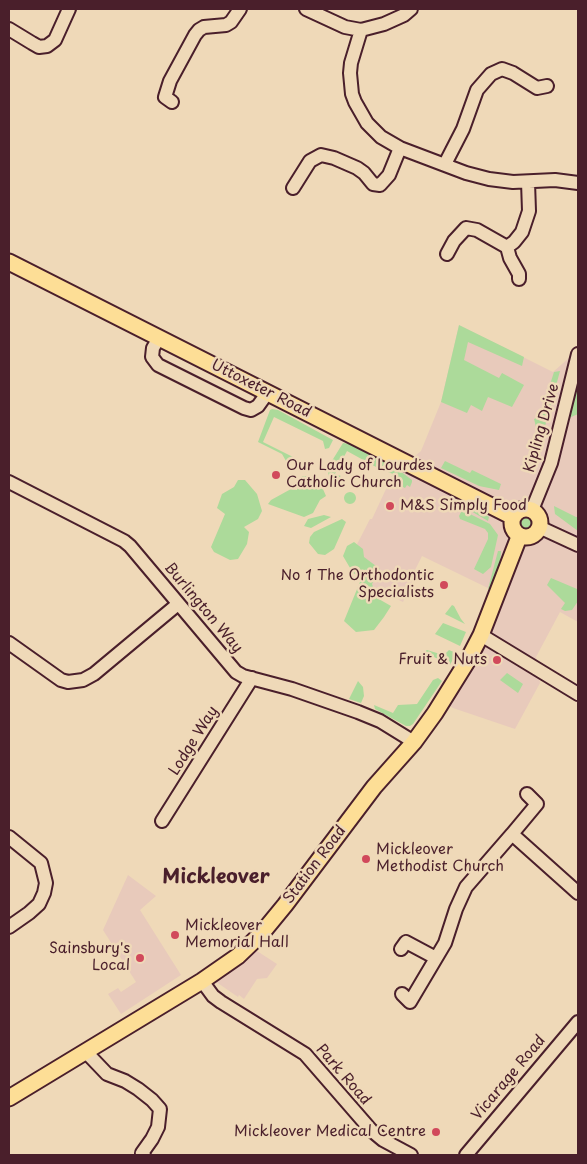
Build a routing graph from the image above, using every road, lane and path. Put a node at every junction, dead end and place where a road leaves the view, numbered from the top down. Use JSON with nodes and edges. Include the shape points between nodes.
{"nodes":[{"id":1,"x":69,"y":9,"type":"edge"},
{"id":2,"x":240,"y":9,"type":"edge"},
{"id":3,"x":306,"y":9,"type":"edge"},
{"id":4,"x":411,"y":9,"type":"edge"},
{"id":5,"x":9,"y":28,"type":"edge"},
{"id":6,"x":361,"y":30,"type":"junction"},
{"id":7,"x":547,"y":86,"type":"dead end"},
{"id":8,"x":172,"y":102,"type":"dead end"},
{"id":9,"x":400,"y":148,"type":"junction"},
{"id":10,"x":445,"y":164,"type":"junction"},
{"id":11,"x":528,"y":182,"type":"junction"},
{"id":12,"x":578,"y":183,"type":"edge"},
{"id":13,"x":293,"y":188,"type":"dead end"},
{"id":14,"x":507,"y":247,"type":"junction"},
{"id":15,"x":447,"y":254,"type":"dead end"},
{"id":16,"x":9,"y":262,"type":"edge"},
{"id":17,"x":519,"y":280,"type":"dead end"},
{"id":18,"x":159,"y":338,"type":"junction"},
{"id":19,"x":578,"y":354,"type":"edge"},
{"id":20,"x":268,"y":392,"type":"junction"},
{"id":21,"x":9,"y":482,"type":"edge"},
{"id":22,"x":532,"y":510,"type":"junction"},
{"id":23,"x":513,"y":517,"type":"junction"},
{"id":24,"x":540,"y":527,"type":"junction"},
{"id":25,"x":519,"y":537,"type":"junction"},
{"id":26,"x":578,"y":545,"type":"edge"},
{"id":27,"x":178,"y":604,"type":"junction"},
{"id":28,"x":481,"y":635,"type":"junction"},
{"id":29,"x":9,"y":642,"type":"edge"},
{"id":30,"x":252,"y":678,"type":"junction"},
{"id":31,"x":578,"y":694,"type":"edge"},
{"id":32,"x":414,"y":742,"type":"junction"},
{"id":33,"x":527,"y":794,"type":"dead end"},
{"id":34,"x":162,"y":821,"type":"dead end"},
{"id":35,"x":512,"y":834,"type":"junction"},
{"id":36,"x":9,"y":837,"type":"edge"},
{"id":37,"x":578,"y":893,"type":"edge"},
{"id":38,"x":9,"y":927,"type":"edge"},
{"id":39,"x":401,"y":949,"type":"dead end"},
{"id":40,"x":436,"y":958,"type":"junction"},
{"id":41,"x":202,"y":981,"type":"junction"},
{"id":42,"x":402,"y":994,"type":"dead end"},
{"id":43,"x":578,"y":1022,"type":"edge"},
{"id":44,"x":85,"y":1051,"type":"junction"},
{"id":45,"x":9,"y":1098,"type":"edge"},
{"id":46,"x":144,"y":1155,"type":"edge"},
{"id":47,"x":411,"y":1155,"type":"edge"},
{"id":48,"x":466,"y":1155,"type":"edge"}],
"edges":[{"from":1,"to":5,"type":"street","via":[[56,40],[47,46],[32,44]]},
{"from":2,"to":8,"type":"street","via":[[226,25],[199,30],[170,81],[164,97]]},
{"from":3,"to":6,"type":"street","via":[[345,27]]},
{"from":4,"to":6,"type":"street","via":[[384,24]]},
{"from":6,"to":9,"type":"street","via":[[350,73],[355,102],[374,131]]},
{"from":7,"to":10,"type":"street","via":[[538,88],[502,69],[491,74],[477,90],[463,129]]},
{"from":9,"to":10,"type":"street"},
{"from":9,"to":13,"type":"street","via":[[380,185],[373,184],[357,168],[321,155],[310,160]]},
{"from":10,"to":11,"type":"street","via":[[489,179]]},
{"from":11,"to":12,"type":"street","via":[[554,180]]},
{"from":11,"to":14,"type":"street","via":[[530,212],[522,232]]},
{"from":14,"to":15,"type":"street","via":[[483,233],[466,228]]},
{"from":14,"to":17,"type":"street"},
{"from":16,"to":18,"type":"main road","name":"Uttoxeter Road"},
{"from":18,"to":20,"type":"main road","name":"Uttoxeter Road"},
{"from":18,"to":20,"type":"street","via":[[152,358],[158,365],[244,408],[252,410],[258,406]]},
{"from":19,"to":22,"type":"street","name":"Kipling Drive","via":[[551,463]]},
{"from":20,"to":23,"type":"main road","name":"Uttoxeter Road"},
{"from":21,"to":27,"type":"street","name":"Burlington Way","via":[[124,541]]},
{"from":22,"to":23,"type":"main road","via":[[523,508]]},
{"from":22,"to":24,"type":"main road","via":[[539,517]]},
{"from":23,"to":25,"type":"main road","via":[[513,530]]},
{"from":24,"to":25,"type":"main road","via":[[531,536]]},
{"from":24,"to":26,"type":"street"},
{"from":25,"to":28,"type":"main road","name":"Station Road"},
{"from":27,"to":29,"type":"street","via":[[94,674],[82,680],[68,682],[55,676]]},
{"from":27,"to":30,"type":"street","name":"Burlington Way","via":[[232,668]]},
{"from":28,"to":31,"type":"street"},
{"from":28,"to":32,"type":"main road","name":"Station Road","via":[[455,683]]},
{"from":30,"to":32,"type":"street","name":"Burlington Way","via":[[358,712]]},
{"from":30,"to":34,"type":"street","name":"Lodge Way"},
{"from":32,"to":41,"type":"main road","name":"Station Road","via":[[374,787],[262,933],[239,955]]},
{"from":33,"to":35,"type":"street","via":[[538,804]]},
{"from":35,"to":37,"type":"street"},
{"from":35,"to":40,"type":"street","via":[[466,887]]},
{"from":36,"to":38,"type":"street","via":[[41,864],[46,882],[39,904]]},
{"from":39,"to":40,"type":"street","via":[[406,942]]},
{"from":40,"to":42,"type":"street","via":[[410,1002]]},
{"from":41,"to":44,"type":"main road","name":"Station Road"},
{"from":41,"to":47,"type":"street","name":"Park Road","via":[[221,1002],[305,1054],[371,1130]]},
{"from":43,"to":48,"type":"street","name":"Vicarage Road"},
{"from":44,"to":45,"type":"main road","name":"Station Road"},
{"from":44,"to":46,"type":"street","via":[[107,1074],[138,1089],[160,1109],[158,1127],[142,1153]]}]}
